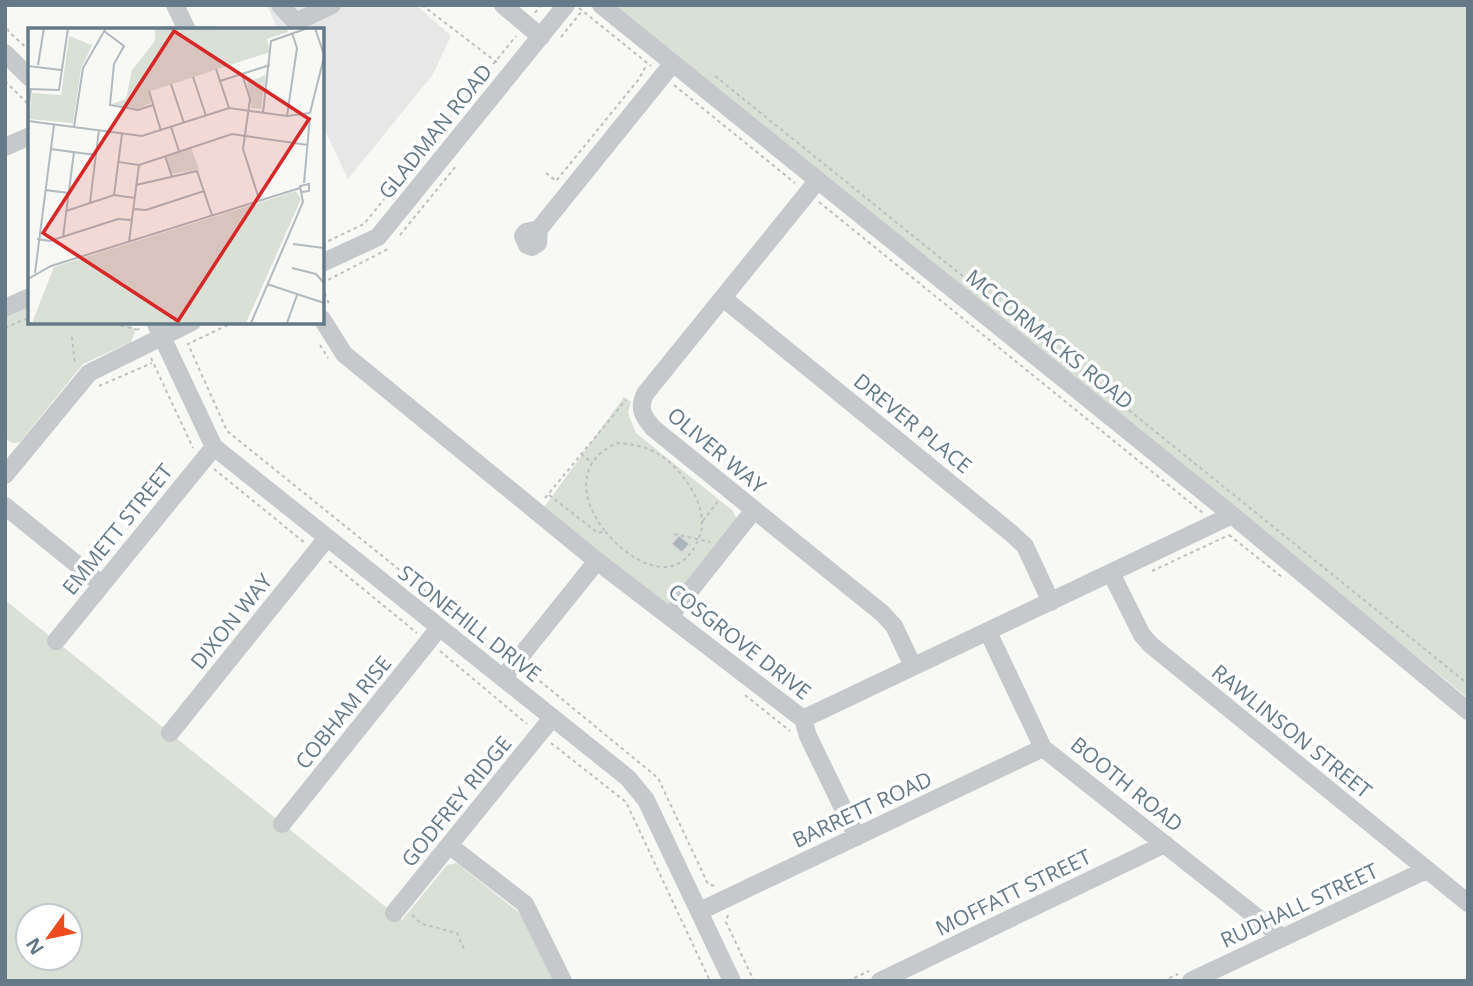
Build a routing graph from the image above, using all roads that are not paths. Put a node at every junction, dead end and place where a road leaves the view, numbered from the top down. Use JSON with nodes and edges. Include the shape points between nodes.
{"nodes":[{"id":1,"x":175,"y":5,"type":"edge"},
{"id":2,"x":280,"y":5,"type":"edge"},
{"id":3,"x":332,"y":5,"type":"edge"},
{"id":4,"x":503,"y":5,"type":"edge"},
{"id":5,"x":566,"y":5,"type":"edge"},
{"id":6,"x":601,"y":5,"type":"edge"},
{"id":7,"x":186,"y":28,"type":"edge"},
{"id":8,"x":541,"y":37,"type":"junction"},
{"id":9,"x":5,"y":53,"type":"edge"},
{"id":10,"x":667,"y":69,"type":"junction"},
{"id":11,"x":28,"y":76,"type":"edge"},
{"id":12,"x":28,"y":137,"type":"edge"},
{"id":13,"x":5,"y":147,"type":"edge"},
{"id":14,"x":813,"y":186,"type":"junction"},
{"id":15,"x":539,"y":229,"type":"dead end"},
{"id":16,"x":324,"y":262,"type":"edge"},
{"id":17,"x":28,"y":298,"type":"edge"},
{"id":18,"x":723,"y":298,"type":"junction"},
{"id":19,"x":5,"y":308,"type":"edge"},
{"id":20,"x":327,"y":314,"type":"edge"},
{"id":21,"x":183,"y":324,"type":"edge"},
{"id":22,"x":159,"y":329,"type":"edge"},
{"id":23,"x":214,"y":447,"type":"junction"},
{"id":24,"x":5,"y":475,"type":"edge"},
{"id":25,"x":5,"y":506,"type":"edge"},
{"id":26,"x":754,"y":510,"type":"junction"},
{"id":27,"x":1232,"y":515,"type":"junction"},
{"id":28,"x":327,"y":538,"type":"junction"},
{"id":29,"x":597,"y":561,"type":"junction"},
{"id":30,"x":1112,"y":575,"type":"junction"},
{"id":31,"x":101,"y":584,"type":"junction"},
{"id":32,"x":1051,"y":601,"type":"junction"},
{"id":33,"x":670,"y":616,"type":"junction"},
{"id":34,"x":439,"y":628,"type":"junction"},
{"id":35,"x":988,"y":632,"type":"junction"},
{"id":36,"x":56,"y":641,"type":"dead end"},
{"id":37,"x":913,"y":666,"type":"junction"},
{"id":38,"x":503,"y":678,"type":"junction"},
{"id":39,"x":1468,"y":711,"type":"edge"},
{"id":40,"x":552,"y":718,"type":"junction"},
{"id":41,"x":798,"y":727,"type":"junction"},
{"id":42,"x":170,"y":733,"type":"dead end"},
{"id":43,"x":1043,"y":748,"type":"junction"},
{"id":44,"x":282,"y":824,"type":"dead end"},
{"id":45,"x":857,"y":837,"type":"junction"},
{"id":46,"x":1165,"y":844,"type":"junction"},
{"id":47,"x":450,"y":846,"type":"junction"},
{"id":48,"x":1426,"y":870,"type":"junction"},
{"id":49,"x":1468,"y":903,"type":"edge"},
{"id":50,"x":397,"y":910,"type":"road end"},
{"id":51,"x":700,"y":911,"type":"junction"},
{"id":52,"x":1283,"y":938,"type":"junction"},
{"id":53,"x":1190,"y":975,"type":"edge"},
{"id":54,"x":887,"y":976,"type":"edge"},
{"id":55,"x":563,"y":981,"type":"edge"},
{"id":56,"x":732,"y":981,"type":"edge"}],
"edges":[{"from":1,"to":7,"type":"street"},
{"from":2,"to":3,"type":"street","via":[[296,22]]},
{"from":4,"to":8,"type":"street"},
{"from":5,"to":8,"type":"street","name":"GLADMAN ROAD"},
{"from":6,"to":10,"type":"street","name":"MCCORMACKS ROAD"},
{"from":8,"to":16,"type":"street","name":"GLADMAN ROAD","via":[[378,237]]},
{"from":9,"to":11,"type":"street"},
{"from":10,"to":14,"type":"street","name":"MCCORMACKS ROAD"},
{"from":10,"to":15,"type":"street"},
{"from":12,"to":13,"type":"street"},
{"from":14,"to":18,"type":"street","name":"OLIVER WAY"},
{"from":14,"to":27,"type":"street","name":"MCCORMACKS ROAD"},
{"from":17,"to":19,"type":"street"},
{"from":18,"to":26,"type":"street","name":"OLIVER WAY","via":[[640,405],[653,428]]},
{"from":18,"to":32,"type":"street","name":"DREVER PLACE","via":[[1011,533],[1025,546]]},
{"from":20,"to":29,"type":"street","name":"COSGROVE DRIVE","via":[[344,354]]},
{"from":21,"to":22,"type":"street"},
{"from":22,"to":23,"type":"street","name":"STONEHILL DRIVE"},
{"from":22,"to":24,"type":"street","via":[[89,373]]},
{"from":23,"to":28,"type":"street","name":"STONEHILL DRIVE"},
{"from":23,"to":31,"type":"street","name":"EMMETT STREET"},
{"from":25,"to":31,"type":"street"},
{"from":26,"to":33,"type":"street"},
{"from":26,"to":37,"type":"street","name":"OLIVER WAY","via":[[883,613]]},
{"from":27,"to":30,"type":"street","name":"COSGROVE DRIVE"},
{"from":27,"to":39,"type":"street","name":"MCCORMACKS ROAD"},
{"from":28,"to":34,"type":"street","name":"STONEHILL DRIVE"},
{"from":28,"to":42,"type":"street","name":"DIXON WAY"},
{"from":29,"to":33,"type":"street","name":"COSGROVE DRIVE"},
{"from":29,"to":38,"type":"street"},
{"from":30,"to":32,"type":"street","name":"COSGROVE DRIVE"},
{"from":30,"to":48,"type":"street","name":"RAWLINSON STREET","via":[[1151,645]]},
{"from":31,"to":36,"type":"street","name":"EMMETT STREET"},
{"from":32,"to":35,"type":"street","name":"COSGROVE DRIVE"},
{"from":33,"to":41,"type":"street","name":"COSGROVE DRIVE"},
{"from":34,"to":38,"type":"street","name":"STONEHILL DRIVE"},
{"from":34,"to":44,"type":"street","name":"COBHAM RISE"},
{"from":35,"to":37,"type":"street","name":"COSGROVE DRIVE"},
{"from":35,"to":43,"type":"street","name":"BOOTH ROAD"},
{"from":37,"to":41,"type":"street","name":"COSGROVE DRIVE"},
{"from":38,"to":40,"type":"street","name":"STONEHILL DRIVE"},
{"from":40,"to":47,"type":"street","name":"GODFREY RIDGE"},
{"from":40,"to":51,"type":"street","name":"STONEHILL DRIVE","via":[[628,778],[646,800]]},
{"from":41,"to":45,"type":"street","via":[[808,736]]},
{"from":43,"to":45,"type":"street","name":"BARRETT ROAD"},
{"from":43,"to":46,"type":"street","name":"BOOTH ROAD"},
{"from":45,"to":51,"type":"street","name":"BARRETT ROAD"},
{"from":46,"to":52,"type":"street","name":"BOOTH ROAD"},
{"from":46,"to":54,"type":"street","name":"MOFFATT STREET"},
{"from":47,"to":50,"type":"street","name":"GODFREY RIDGE"},
{"from":47,"to":55,"type":"street","via":[[525,905]]},
{"from":48,"to":49,"type":"street","name":"RAWLINSON STREET"},
{"from":48,"to":52,"type":"street","name":"RUDHALL STREET"},
{"from":51,"to":56,"type":"street","name":"STONEHILL DRIVE"},
{"from":52,"to":53,"type":"street","name":"RUDHALL STREET"}]}
